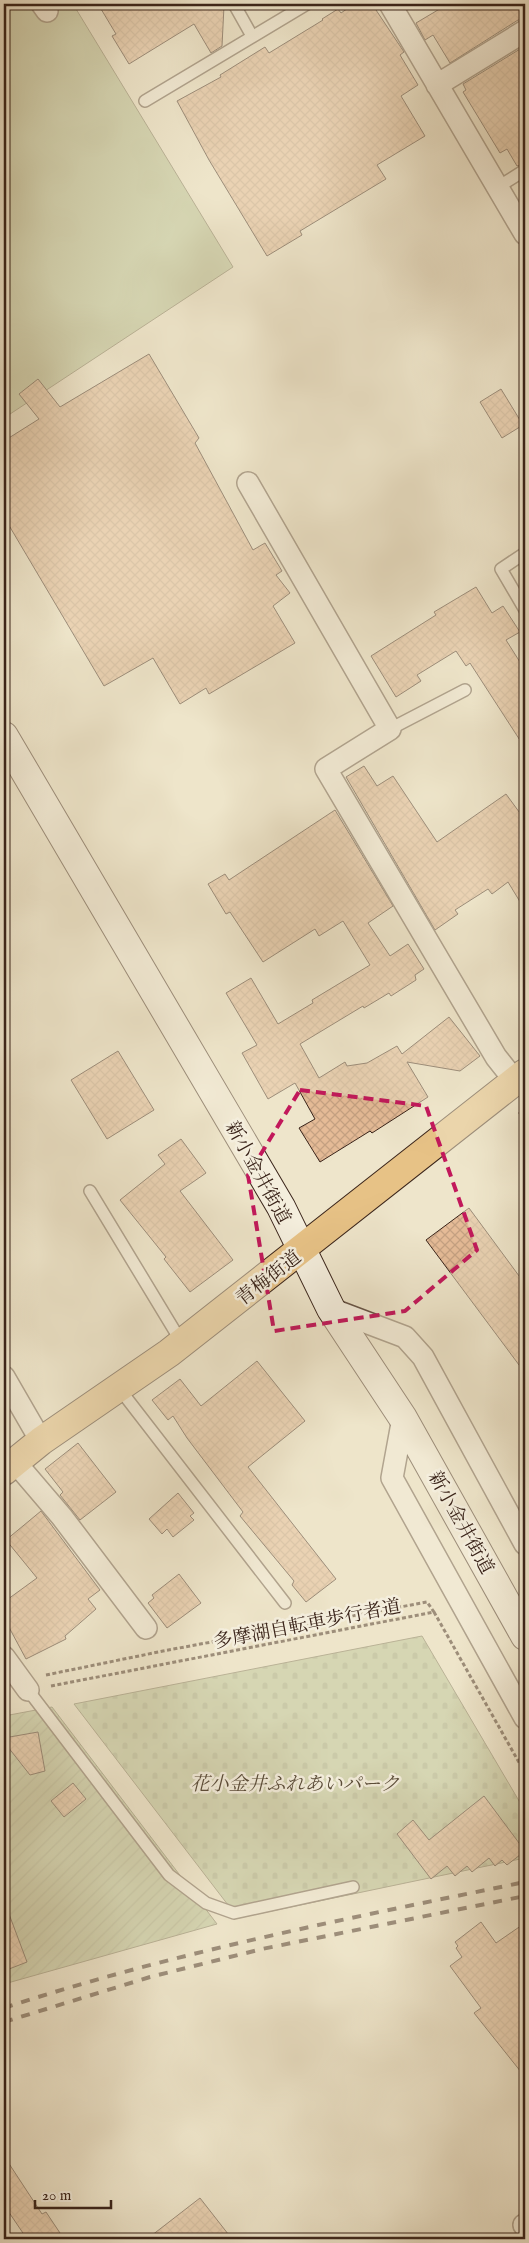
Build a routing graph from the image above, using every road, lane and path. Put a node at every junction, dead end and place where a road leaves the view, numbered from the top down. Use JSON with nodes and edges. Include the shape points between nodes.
{"nodes":[{"id":1,"x":234,"y":4,"type":"edge"},
{"id":2,"x":307,"y":4,"type":"edge"},
{"id":3,"x":390,"y":4,"type":"edge"},
{"id":4,"x":525,"y":31,"type":"edge"},
{"id":5,"x":252,"y":36,"type":"junction"},
{"id":6,"x":437,"y":85,"type":"junction"},
{"id":7,"x":145,"y":101,"type":"dead end"},
{"id":8,"x":525,"y":170,"type":"edge"},
{"id":9,"x":498,"y":188,"type":"junction"},
{"id":10,"x":525,"y":234,"type":"edge"},
{"id":11,"x":248,"y":483,"type":"dead end"},
{"id":12,"x":525,"y":553,"type":"edge"},
{"id":13,"x":525,"y":610,"type":"edge"},
{"id":14,"x":465,"y":690,"type":"dead end"},
{"id":15,"x":390,"y":729,"type":"junction"},
{"id":16,"x":4,"y":736,"type":"edge"},
{"id":17,"x":520,"y":1077,"type":"edge"},
{"id":18,"x":519,"y":1112,"type":"dead end"},
{"id":19,"x":525,"y":1118,"type":"edge"},
{"id":20,"x":90,"y":1191,"type":"dead end"},
{"id":21,"x":301,"y":1251,"type":"junction"},
{"id":22,"x":331,"y":1309,"type":"junction"},
{"id":23,"x":182,"y":1343,"type":"junction"},
{"id":24,"x":4,"y":1377,"type":"edge"},
{"id":25,"x":118,"y":1387,"type":"junction"},
{"id":26,"x":403,"y":1418,"type":"junction"},
{"id":27,"x":41,"y":1442,"type":"junction"},
{"id":28,"x":10,"y":1467,"type":"edge"},
{"id":29,"x":525,"y":1544,"type":"edge"},
{"id":30,"x":285,"y":1603,"type":"dead end"},
{"id":31,"x":434,"y":1612,"type":"junction"},
{"id":32,"x":146,"y":1628,"type":"dead end"},
{"id":33,"x":525,"y":1636,"type":"edge"},
{"id":34,"x":4,"y":1657,"type":"edge"},
{"id":35,"x":24,"y":1685,"type":"junction"},
{"id":36,"x":525,"y":1718,"type":"edge"},
{"id":37,"x":525,"y":1772,"type":"edge"},
{"id":38,"x":353,"y":1888,"type":"dead end"}],
"edges":[{"from":1,"to":5,"type":"lane"},
{"from":2,"to":5,"type":"lane"},
{"from":3,"to":6,"type":"street"},
{"from":4,"to":6,"type":"street"},
{"from":5,"to":7,"type":"lane"},
{"from":6,"to":9,"type":"street"},
{"from":8,"to":9,"type":"lane"},
{"from":9,"to":10,"type":"street"},
{"from":11,"to":15,"type":"street"},
{"from":12,"to":13,"type":"lane","via":[[501,569]]},
{"from":14,"to":15,"type":"lane"},
{"from":15,"to":17,"type":"street","via":[[326,769],[496,1057]]},
{"from":16,"to":21,"type":"main road","name":"新小金井街道","via":[[281,1207]]},
{"from":17,"to":21,"type":"main road","name":"青梅街道"},
{"from":18,"to":19,"type":"path"},
{"from":20,"to":23,"type":"lane"},
{"from":21,"to":22,"type":"main road","name":"新小金井街道"},
{"from":21,"to":23,"type":"main road","name":"青梅街道"},
{"from":22,"to":26,"type":"main road","name":"新小金井街道"},
{"from":22,"to":29,"type":"street","via":[[405,1337],[423,1357]]},
{"from":23,"to":25,"type":"main road","name":"青梅街道"},
{"from":24,"to":27,"type":"street"},
{"from":25,"to":27,"type":"main road","name":"青梅街道"},
{"from":25,"to":30,"type":"lane"},
{"from":26,"to":33,"type":"main road","name":"新小金井街道"},
{"from":26,"to":36,"type":"street","via":[[392,1478]]},
{"from":27,"to":28,"type":"main road","name":"青梅街道"},
{"from":28,"to":32,"type":"street","via":[[62,1517]]},
{"from":31,"to":35,"type":"path","name":"多摩湖自転車歩行者道"},
{"from":31,"to":35,"type":"path","via":[[427,1602],[163,1651]]},
{"from":31,"to":37,"type":"path"},
{"from":34,"to":35,"type":"street"},
{"from":35,"to":38,"type":"lane","via":[[169,1876],[206,1903],[234,1913]]}]}
